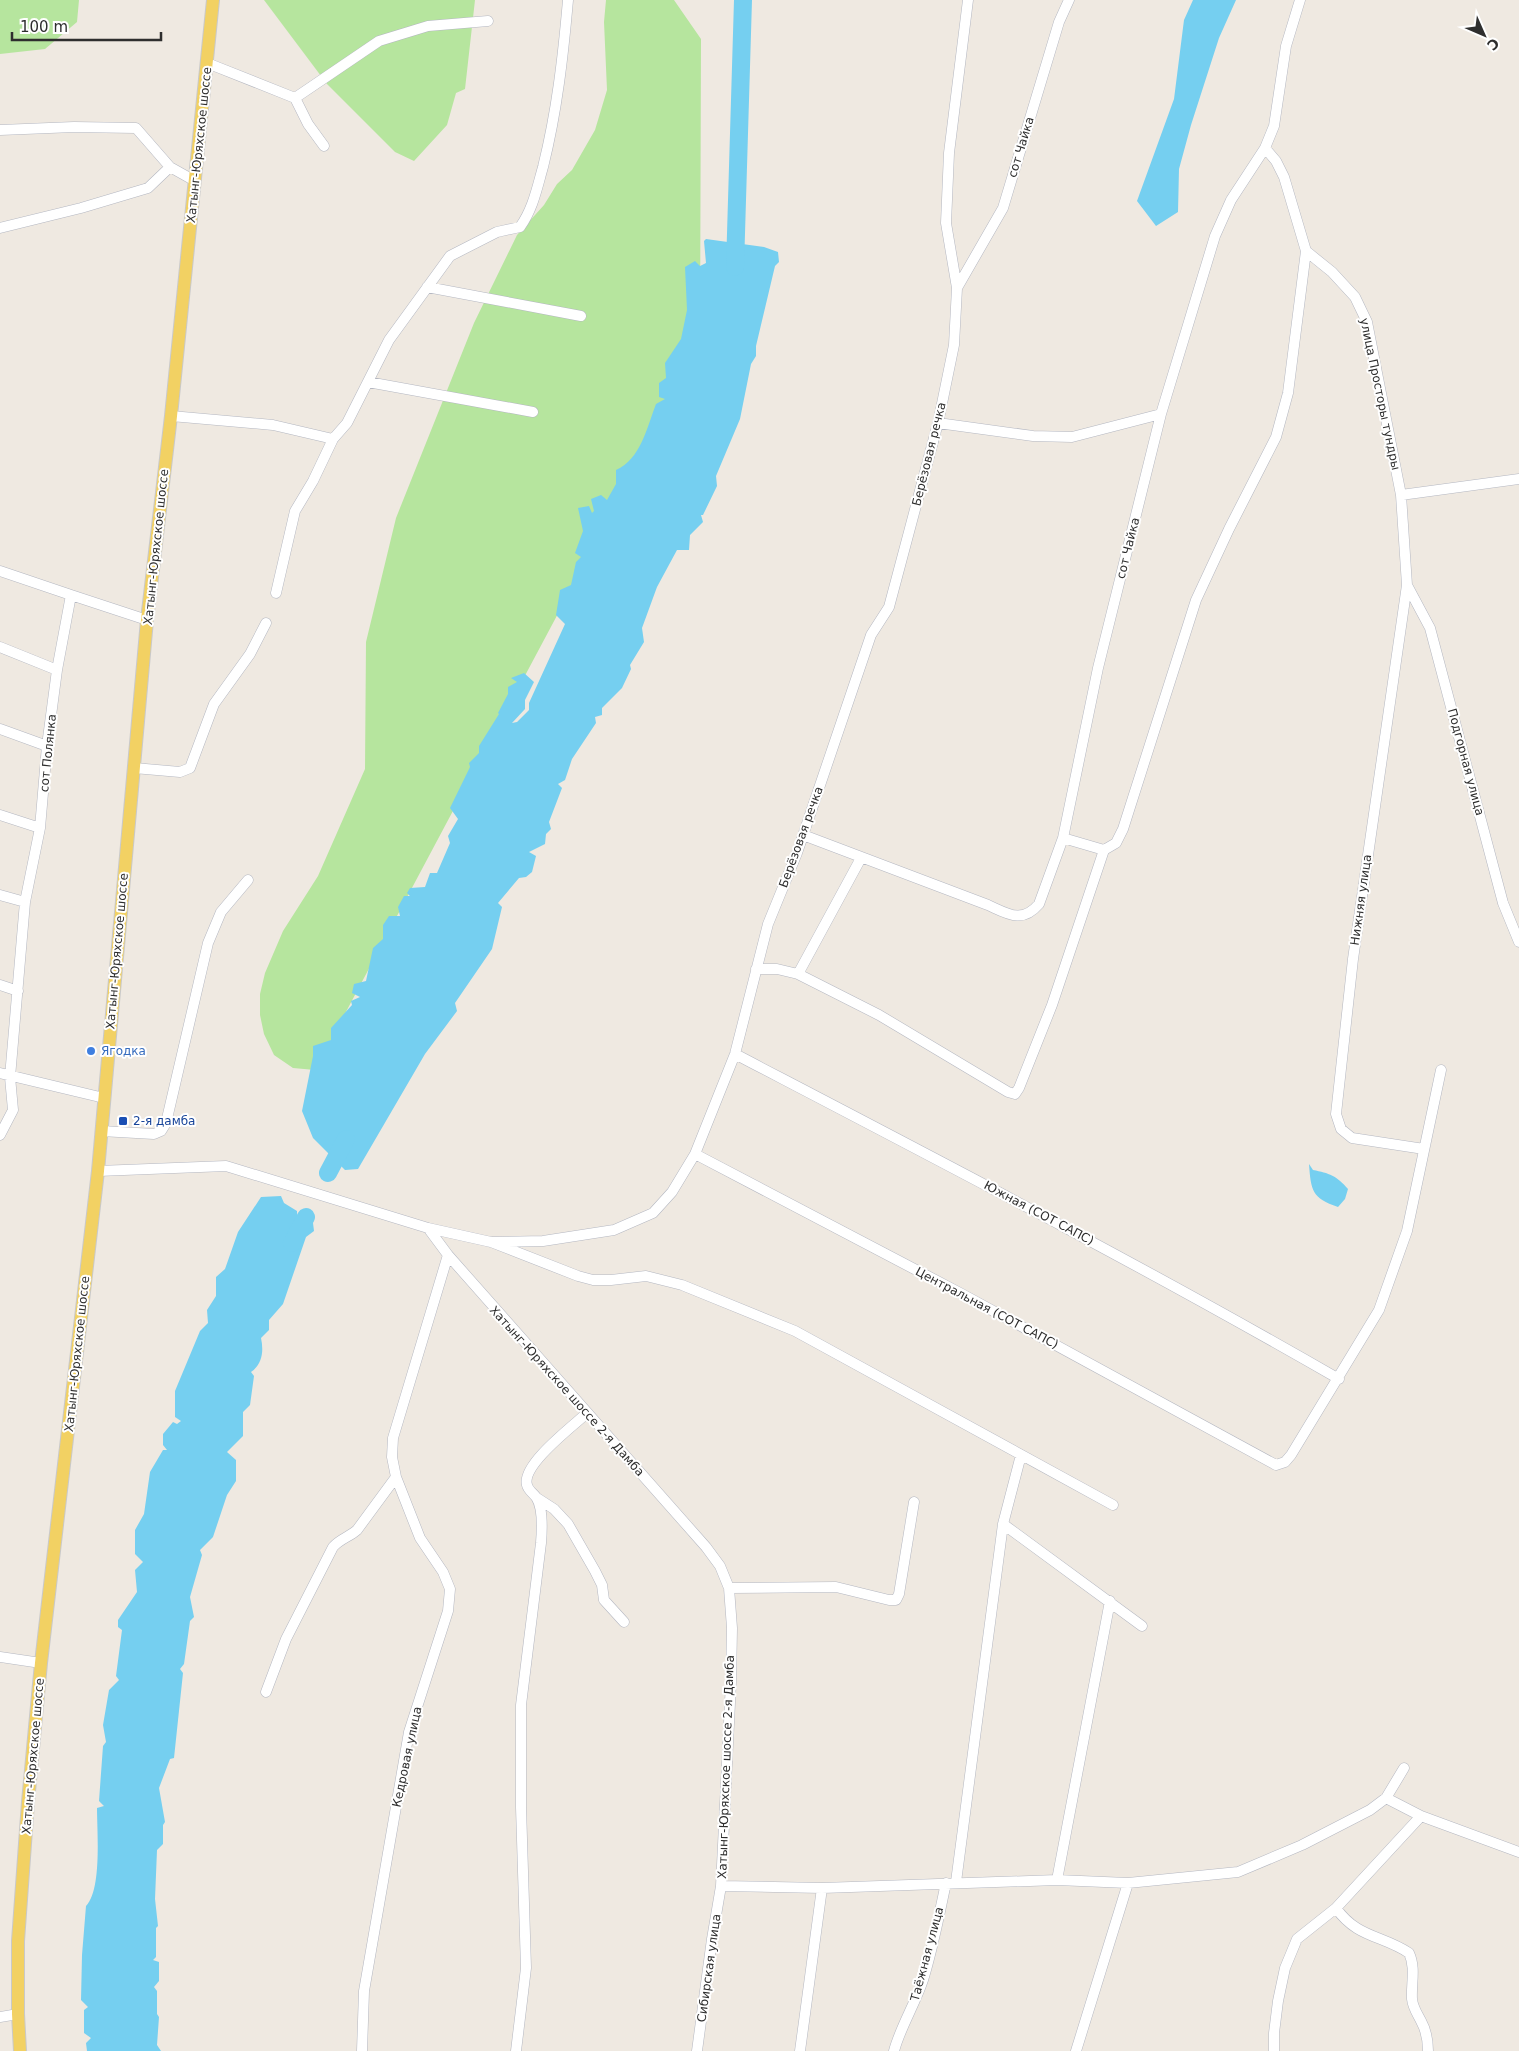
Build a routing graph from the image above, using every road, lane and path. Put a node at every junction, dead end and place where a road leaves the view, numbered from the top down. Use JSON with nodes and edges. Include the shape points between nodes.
{"nodes":[{"id":1,"x":213,"y":0,"type":"edge"},
{"id":2,"x":568,"y":0,"type":"edge"},
{"id":3,"x":968,"y":0,"type":"edge"},
{"id":4,"x":1069,"y":0,"type":"edge"},
{"id":5,"x":1300,"y":0,"type":"edge"},
{"id":6,"x":488,"y":21,"type":"dead end"},
{"id":7,"x":207,"y":63,"type":"junction"},
{"id":8,"x":295,"y":98,"type":"junction"},
{"id":9,"x":0,"y":130,"type":"edge"},
{"id":10,"x":324,"y":146,"type":"dead end"},
{"id":11,"x":1265,"y":148,"type":"junction"},
{"id":12,"x":170,"y":167,"type":"junction"},
{"id":13,"x":196,"y":181,"type":"junction"},
{"id":14,"x":0,"y":228,"type":"edge"},
{"id":15,"x":1306,"y":251,"type":"junction"},
{"id":16,"x":427,"y":287,"type":"junction"},
{"id":17,"x":957,"y":288,"type":"junction"},
{"id":18,"x":581,"y":316,"type":"dead end"},
{"id":19,"x":368,"y":382,"type":"junction"},
{"id":20,"x":532,"y":412,"type":"dead end"},
{"id":21,"x":1161,"y":414,"type":"junction"},
{"id":22,"x":171,"y":416,"type":"junction"},
{"id":23,"x":938,"y":423,"type":"junction"},
{"id":24,"x":333,"y":439,"type":"junction"},
{"id":25,"x":1519,"y":479,"type":"edge"},
{"id":26,"x":1401,"y":495,"type":"junction"},
{"id":27,"x":0,"y":571,"type":"edge"},
{"id":28,"x":1407,"y":585,"type":"junction"},
{"id":29,"x":276,"y":592,"type":"dead end"},
{"id":30,"x":71,"y":595,"type":"junction"},
{"id":31,"x":147,"y":620,"type":"junction"},
{"id":32,"x":266,"y":623,"type":"dead end"},
{"id":33,"x":0,"y":647,"type":"edge"},
{"id":34,"x":57,"y":670,"type":"junction"},
{"id":35,"x":0,"y":729,"type":"edge"},
{"id":36,"x":47,"y":746,"type":"junction"},
{"id":37,"x":134,"y":768,"type":"junction"},
{"id":38,"x":0,"y":815,"type":"edge"},
{"id":39,"x":40,"y":828,"type":"junction"},
{"id":40,"x":803,"y":835,"type":"junction"},
{"id":41,"x":1063,"y":838,"type":"junction"},
{"id":42,"x":1104,"y":850,"type":"junction"},
{"id":43,"x":861,"y":858,"type":"junction"},
{"id":44,"x":248,"y":880,"type":"dead end"},
{"id":45,"x":0,"y":895,"type":"edge"},
{"id":46,"x":25,"y":902,"type":"junction"},
{"id":47,"x":1519,"y":942,"type":"edge"},
{"id":48,"x":756,"y":969,"type":"junction"},
{"id":49,"x":798,"y":974,"type":"junction"},
{"id":50,"x":0,"y":985,"type":"edge"},
{"id":51,"x":18,"y":991,"type":"junction"},
{"id":52,"x":735,"y":1054,"type":"junction"},
{"id":53,"x":1441,"y":1070,"type":"dead end"},
{"id":54,"x":0,"y":1073,"type":"edge"},
{"id":55,"x":10,"y":1077,"type":"junction"},
{"id":56,"x":104,"y":1098,"type":"junction"},
{"id":57,"x":101,"y":1131,"type":"junction"},
{"id":58,"x":0,"y":1136,"type":"edge"},
{"id":59,"x":1424,"y":1149,"type":"junction"},
{"id":60,"x":695,"y":1154,"type":"junction"},
{"id":61,"x":98,"y":1171,"type":"junction"},
{"id":62,"x":428,"y":1228,"type":"junction"},
{"id":63,"x":491,"y":1242,"type":"junction"},
{"id":64,"x":448,"y":1256,"type":"junction"},
{"id":65,"x":1339,"y":1379,"type":"junction"},
{"id":66,"x":587,"y":1413,"type":"junction"},
{"id":67,"x":1021,"y":1455,"type":"junction"},
{"id":68,"x":396,"y":1477,"type":"junction"},
{"id":69,"x":537,"y":1498,"type":"junction"},
{"id":70,"x":914,"y":1502,"type":"dead end"},
{"id":71,"x":1112,"y":1505,"type":"dead end"},
{"id":72,"x":1003,"y":1524,"type":"junction"},
{"id":73,"x":729,"y":1588,"type":"junction"},
{"id":74,"x":1110,"y":1601,"type":"junction"},
{"id":75,"x":624,"y":1622,"type":"dead end"},
{"id":76,"x":1142,"y":1626,"type":"dead end"},
{"id":77,"x":0,"y":1657,"type":"edge"},
{"id":78,"x":41,"y":1663,"type":"junction"},
{"id":79,"x":266,"y":1692,"type":"dead end"},
{"id":80,"x":1404,"y":1768,"type":"dead end"},
{"id":81,"x":1386,"y":1798,"type":"junction"},
{"id":82,"x":1421,"y":1816,"type":"junction"},
{"id":83,"x":1519,"y":1852,"type":"edge"},
{"id":84,"x":1057,"y":1880,"type":"junction"},
{"id":85,"x":951,"y":1882,"type":"junction"},
{"id":86,"x":1128,"y":1884,"type":"junction"},
{"id":87,"x":721,"y":1886,"type":"junction"},
{"id":88,"x":822,"y":1888,"type":"junction"},
{"id":89,"x":1336,"y":1908,"type":"junction"},
{"id":90,"x":18,"y":2014,"type":"junction"},
{"id":91,"x":0,"y":2017,"type":"edge"},
{"id":92,"x":20,"y":2051,"type":"edge"},
{"id":93,"x":362,"y":2051,"type":"edge"},
{"id":94,"x":516,"y":2051,"type":"edge"},
{"id":95,"x":697,"y":2051,"type":"edge"},
{"id":96,"x":800,"y":2051,"type":"edge"},
{"id":97,"x":894,"y":2051,"type":"edge"},
{"id":98,"x":1076,"y":2051,"type":"edge"},
{"id":99,"x":1274,"y":2051,"type":"edge"},
{"id":100,"x":1428,"y":2051,"type":"edge"}],
"edges":[{"from":1,"to":7,"type":"main road","name":"Хатынг-Юряхское шоссе"},
{"from":2,"to":16,"type":"street","via":[[561,76],[547,150],[529,214],[520,227],[497,232],[450,256]]},
{"from":3,"to":17,"type":"street","via":[[950,153],[946,223]]},
{"from":4,"to":17,"type":"street","name":"сот Чайка","via":[[1059,22],[1003,208]]},
{"from":5,"to":11,"type":"street","via":[[1286,46],[1274,126]]},
{"from":6,"to":8,"type":"street","via":[[428,26],[379,41]]},
{"from":7,"to":8,"type":"street"},
{"from":7,"to":13,"type":"main road","name":"Хатынг-Юряхское шоссе"},
{"from":8,"to":10,"type":"street"},
{"from":9,"to":12,"type":"street","via":[[136,128]]},
{"from":11,"to":15,"type":"street","via":[[1284,177]]},
{"from":11,"to":21,"type":"street","name":"сот Чайка","via":[[1231,200],[1215,236]]},
{"from":12,"to":13,"type":"street"},
{"from":12,"to":14,"type":"street","via":[[148,188]]},
{"from":13,"to":22,"type":"main road","name":"Хатынг-Юряхское шоссе"},
{"from":15,"to":26,"type":"street","name":"улица Просторы тундры","via":[[1355,297],[1367,322]]},
{"from":15,"to":42,"type":"street","via":[[1288,393],[1276,437],[1196,600],[1123,829],[1116,844]]},
{"from":16,"to":18,"type":"street"},
{"from":16,"to":19,"type":"street","via":[[389,340]]},
{"from":17,"to":23,"type":"street","name":"Берёзовая речка","via":[[954,345]]},
{"from":19,"to":20,"type":"street"},
{"from":19,"to":24,"type":"street","via":[[347,423]]},
{"from":21,"to":23,"type":"street","via":[[1072,437],[1033,436]]},
{"from":21,"to":41,"type":"street","name":"сот Чайка","via":[[1098,668]]},
{"from":22,"to":24,"type":"street","via":[[273,425]]},
{"from":22,"to":31,"type":"main road","name":"Хатынг-Юряхское шоссе"},
{"from":23,"to":40,"type":"street","name":"Берёзовая речка","via":[[889,607],[871,635]]},
{"from":24,"to":29,"type":"street","via":[[295,510]]},
{"from":25,"to":26,"type":"street"},
{"from":26,"to":28,"type":"street","name":"улица Просторы тундры"},
{"from":27,"to":30,"type":"street"},
{"from":28,"to":47,"type":"street","name":"Подгорная улица","via":[[1430,628],[1503,903]]},
{"from":28,"to":59,"type":"street","name":"Нижняя улица","via":[[1352,959],[1336,1114],[1341,1129],[1352,1138]]},
{"from":30,"to":31,"type":"street"},
{"from":30,"to":34,"type":"street","name":"сот Полянка"},
{"from":31,"to":37,"type":"main road","name":"Хатынг-Юряхское шоссе"},
{"from":32,"to":37,"type":"street","via":[[250,654],[214,704],[190,768],[180,772]]},
{"from":33,"to":34,"type":"street"},
{"from":34,"to":36,"type":"street","name":"сот Полянка"},
{"from":35,"to":36,"type":"street"},
{"from":36,"to":39,"type":"street","name":"сот Полянка"},
{"from":37,"to":56,"type":"main road","name":"Хатынг-Юряхское шоссе"},
{"from":38,"to":39,"type":"street"},
{"from":39,"to":46,"type":"street","name":"сот Полянка"},
{"from":40,"to":43,"type":"street"},
{"from":40,"to":48,"type":"street","name":"Берёзовая речка","via":[[768,924]]},
{"from":41,"to":42,"type":"street"},
{"from":41,"to":43,"type":"street","name":"сот Чайка","via":[[1039,904],[1032,913],[1022,916],[1009,915]]},
{"from":42,"to":49,"type":"street","via":[[1052,1005],[1015,1094],[879,1015]]},
{"from":43,"to":49,"type":"street"},
{"from":44,"to":57,"type":"street","via":[[221,912],[208,943],[166,1123],[161,1131],[154,1134]]},
{"from":45,"to":46,"type":"street"},
{"from":46,"to":51,"type":"street","name":"сот Полянка"},
{"from":48,"to":49,"type":"street"},
{"from":48,"to":52,"type":"street","name":"Берёзовая речка"},
{"from":50,"to":51,"type":"street"},
{"from":51,"to":55,"type":"street","name":"сот Полянка"},
{"from":52,"to":60,"type":"street","name":"Берёзовая речка"},
{"from":52,"to":65,"type":"street","name":"Южная (СОТ САПС)","via":[[1111,1251]]},
{"from":53,"to":59,"type":"street"},
{"from":54,"to":55,"type":"street"},
{"from":55,"to":56,"type":"street"},
{"from":55,"to":58,"type":"street","name":"сот Полянка","via":[[13,1110]]},
{"from":56,"to":57,"type":"main road","name":"Хатынг-Юряхское шоссе"},
{"from":57,"to":61,"type":"main road","name":"Хатынг-Юряхское шоссе"},
{"from":59,"to":65,"type":"street","via":[[1407,1231],[1379,1310]]},
{"from":60,"to":63,"type":"street","name":"Берёзовая речка","via":[[672,1192],[653,1213],[614,1230],[544,1241]]},
{"from":60,"to":65,"type":"street","name":"Центральная (СОТ САПС)","via":[[962,1294],[1276,1465],[1291,1455]]},
{"from":61,"to":62,"type":"street","via":[[226,1166]]},
{"from":61,"to":78,"type":"main road","name":"Хатынг-Юряхское шоссе"},
{"from":62,"to":63,"type":"street"},
{"from":62,"to":64,"type":"street","name":"Хатынг-Юряхское шоссе 2-я Дамба"},
{"from":63,"to":67,"type":"street","via":[[594,1280],[646,1276],[700,1292],[796,1331]]},
{"from":64,"to":66,"type":"street","name":"Хатынг-Юряхское шоссе 2-я Дамба"},
{"from":64,"to":68,"type":"street","name":"Кедровая улица","via":[[393,1438]]},
{"from":66,"to":69,"type":"street","via":[[531,1466],[527,1485]]},
{"from":66,"to":73,"type":"street","name":"Хатынг-Юряхское шоссе 2-я Дамба","via":[[706,1547],[720,1566]]},
{"from":67,"to":71,"type":"street"},
{"from":67,"to":72,"type":"street","name":"Таёжная улица"},
{"from":68,"to":79,"type":"street","via":[[357,1530],[332,1548],[286,1639]]},
{"from":68,"to":93,"type":"street","name":"Кедровая улица","via":[[420,1538],[443,1572],[450,1589],[448,1611],[409,1732],[364,1991]]},
{"from":69,"to":75,"type":"street","via":[[568,1524],[602,1585],[604,1600]]},
{"from":69,"to":94,"type":"street","via":[[542,1522],[541,1543],[521,1704],[526,1968]]},
{"from":70,"to":73,"type":"street","via":[[896,1600],[836,1587]]},
{"from":72,"to":74,"type":"street"},
{"from":72,"to":85,"type":"street","name":"Таёжная улица"},
{"from":73,"to":87,"type":"street","name":"Хатынг-Юряхское шоссе 2-я Дамба","via":[[731,1682]]},
{"from":74,"to":76,"type":"street"},
{"from":74,"to":84,"type":"street"},
{"from":77,"to":78,"type":"street"},
{"from":78,"to":90,"type":"main road","name":"Хатынг-Юряхское шоссе","via":[[19,1932]]},
{"from":80,"to":81,"type":"street"},
{"from":81,"to":82,"type":"street"},
{"from":81,"to":86,"type":"street","via":[[1370,1810],[1302,1845],[1238,1872]]},
{"from":82,"to":83,"type":"street"},
{"from":82,"to":89,"type":"street"},
{"from":84,"to":85,"type":"street"},
{"from":84,"to":86,"type":"street"},
{"from":85,"to":88,"type":"street"},
{"from":85,"to":97,"type":"street","name":"Таёжная улица","via":[[923,1978]]},
{"from":86,"to":98,"type":"street"},
{"from":87,"to":88,"type":"street"},
{"from":87,"to":95,"type":"street","name":"Сибирская улица"},
{"from":88,"to":96,"type":"street"},
{"from":89,"to":99,"type":"street","via":[[1297,1940],[1278,2001]]},
{"from":89,"to":100,"type":"street","via":[[1362,1933],[1409,1953],[1414,2011],[1422,2022]]},
{"from":90,"to":91,"type":"street"},
{"from":90,"to":92,"type":"main road","name":"Хатынг-Юряхское шоссе"}]}
